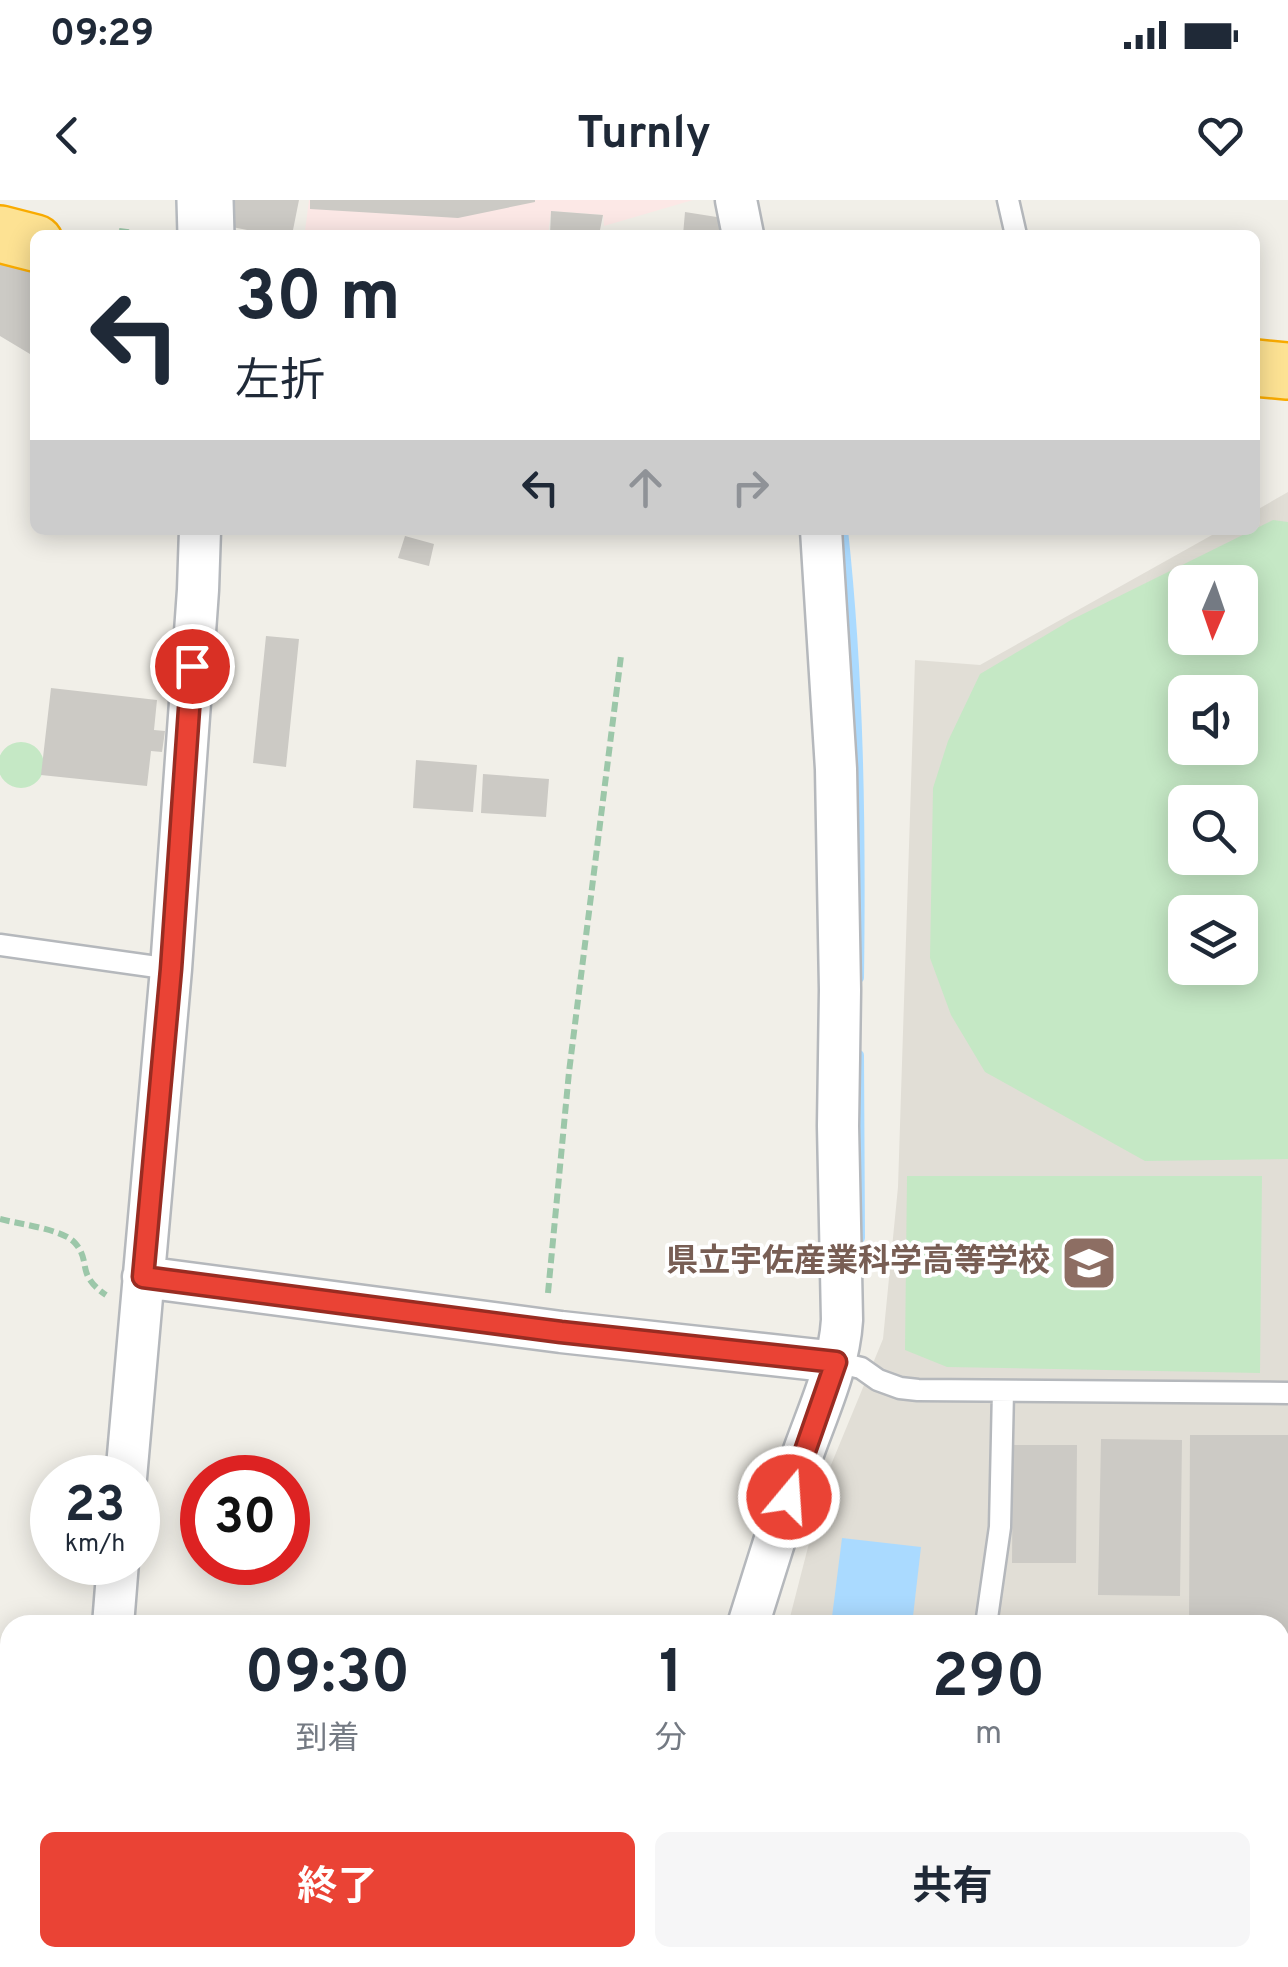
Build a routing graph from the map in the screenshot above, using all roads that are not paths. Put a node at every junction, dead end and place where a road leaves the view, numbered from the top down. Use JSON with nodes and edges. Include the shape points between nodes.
{"nodes":[{"id":1,"x":205,"y":200,"type":"edge"},
{"id":2,"x":736,"y":200,"type":"edge"},
{"id":3,"x":1008,"y":200,"type":"edge"},
{"id":4,"x":206,"y":230,"type":"edge"},
{"id":5,"x":742,"y":230,"type":"edge"},
{"id":6,"x":1015,"y":230,"type":"edge"},
{"id":7,"x":0,"y":234,"type":"edge"},
{"id":8,"x":30,"y":242,"type":"edge"},
{"id":9,"x":1260,"y":368,"type":"edge"},
{"id":10,"x":1288,"y":371,"type":"edge"},
{"id":11,"x":200,"y":535,"type":"edge"},
{"id":12,"x":821,"y":535,"type":"edge"},
{"id":13,"x":0,"y":945,"type":"edge"},
{"id":14,"x":171,"y":969,"type":"junction"},
{"id":15,"x":142,"y":1291,"type":"junction"},
{"id":16,"x":836,"y":1362,"type":"junction"},
{"id":17,"x":1003,"y":1391,"type":"junction"},
{"id":18,"x":1288,"y":1393,"type":"edge"},
{"id":19,"x":128,"y":1455,"type":"edge"},
{"id":20,"x":116,"y":1585,"type":"edge"},
{"id":21,"x":113,"y":1615,"type":"edge"},
{"id":22,"x":751,"y":1615,"type":"edge"},
{"id":23,"x":987,"y":1615,"type":"edge"}],
"edges":[{"from":1,"to":4,"type":"street"},
{"from":2,"to":5,"type":"street"},
{"from":3,"to":6,"type":"lane"},
{"from":7,"to":8,"type":"highway"},
{"from":9,"to":10,"type":"highway"},
{"from":11,"to":14,"type":"street"},
{"from":12,"to":16,"type":"street","via":[[836,770],[840,990],[843,1299]]},
{"from":13,"to":14,"type":"lane"},
{"from":14,"to":15,"type":"street"},
{"from":15,"to":16,"type":"street"},
{"from":15,"to":19,"type":"street"},
{"from":16,"to":17,"type":"lane","via":[[900,1388]]},
{"from":16,"to":22,"type":"street"},
{"from":17,"to":18,"type":"lane"},
{"from":17,"to":23,"type":"lane","via":[[1000,1526]]},
{"from":20,"to":21,"type":"street"}]}
